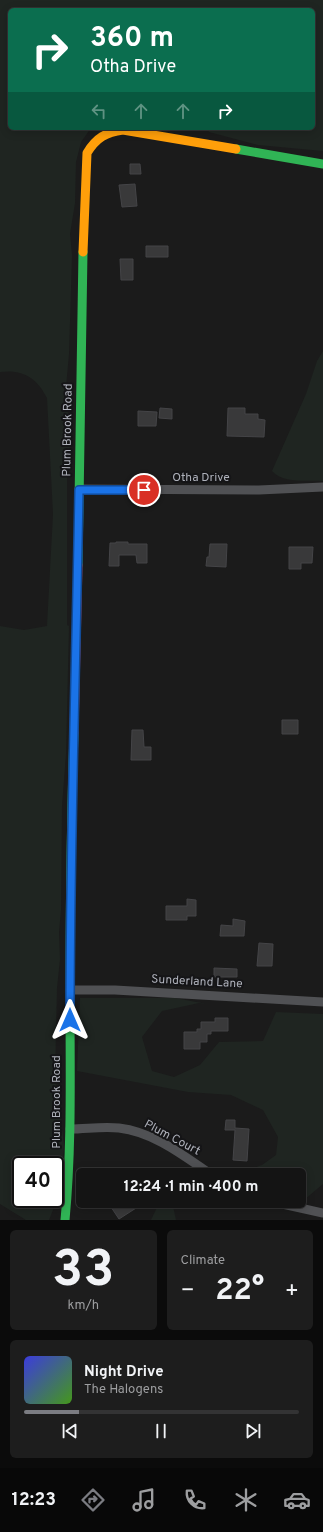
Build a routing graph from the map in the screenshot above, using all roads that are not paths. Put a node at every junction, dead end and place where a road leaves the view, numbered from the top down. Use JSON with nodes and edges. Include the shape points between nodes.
{"nodes":[{"id":1,"x":323,"y":164,"type":"edge"},
{"id":2,"x":323,"y":487,"type":"edge"},
{"id":3,"x":79,"y":490,"type":"junction"},
{"id":4,"x":70,"y":990,"type":"junction"},
{"id":5,"x":323,"y":1002,"type":"edge"},
{"id":6,"x":70,"y":1129,"type":"junction"},
{"id":7,"x":201,"y":1168,"type":"edge"},
{"id":8,"x":300,"y":1208,"type":"edge"},
{"id":9,"x":323,"y":1213,"type":"edge"},
{"id":10,"x":65,"y":1220,"type":"edge"}],
"edges":[{"from":1,"to":3,"type":"street","name":"Plum Brook Road","via":[[123,130],[100,135],[92,143],[85,163]]},
{"from":2,"to":3,"type":"street","name":"Otha Drive","via":[[259,490]]},
{"from":3,"to":4,"type":"street","name":"Plum Brook Road","via":[[70,861]]},
{"from":4,"to":5,"type":"street","name":"Sunderland Lane","via":[[115,990]]},
{"from":4,"to":6,"type":"street","name":"Plum Brook Road"},
{"from":6,"to":7,"type":"street","name":"Plum Court","via":[[118,1128],[139,1132]]},
{"from":6,"to":10,"type":"street","name":"Plum Brook Road"},
{"from":8,"to":9,"type":"street"}]}
